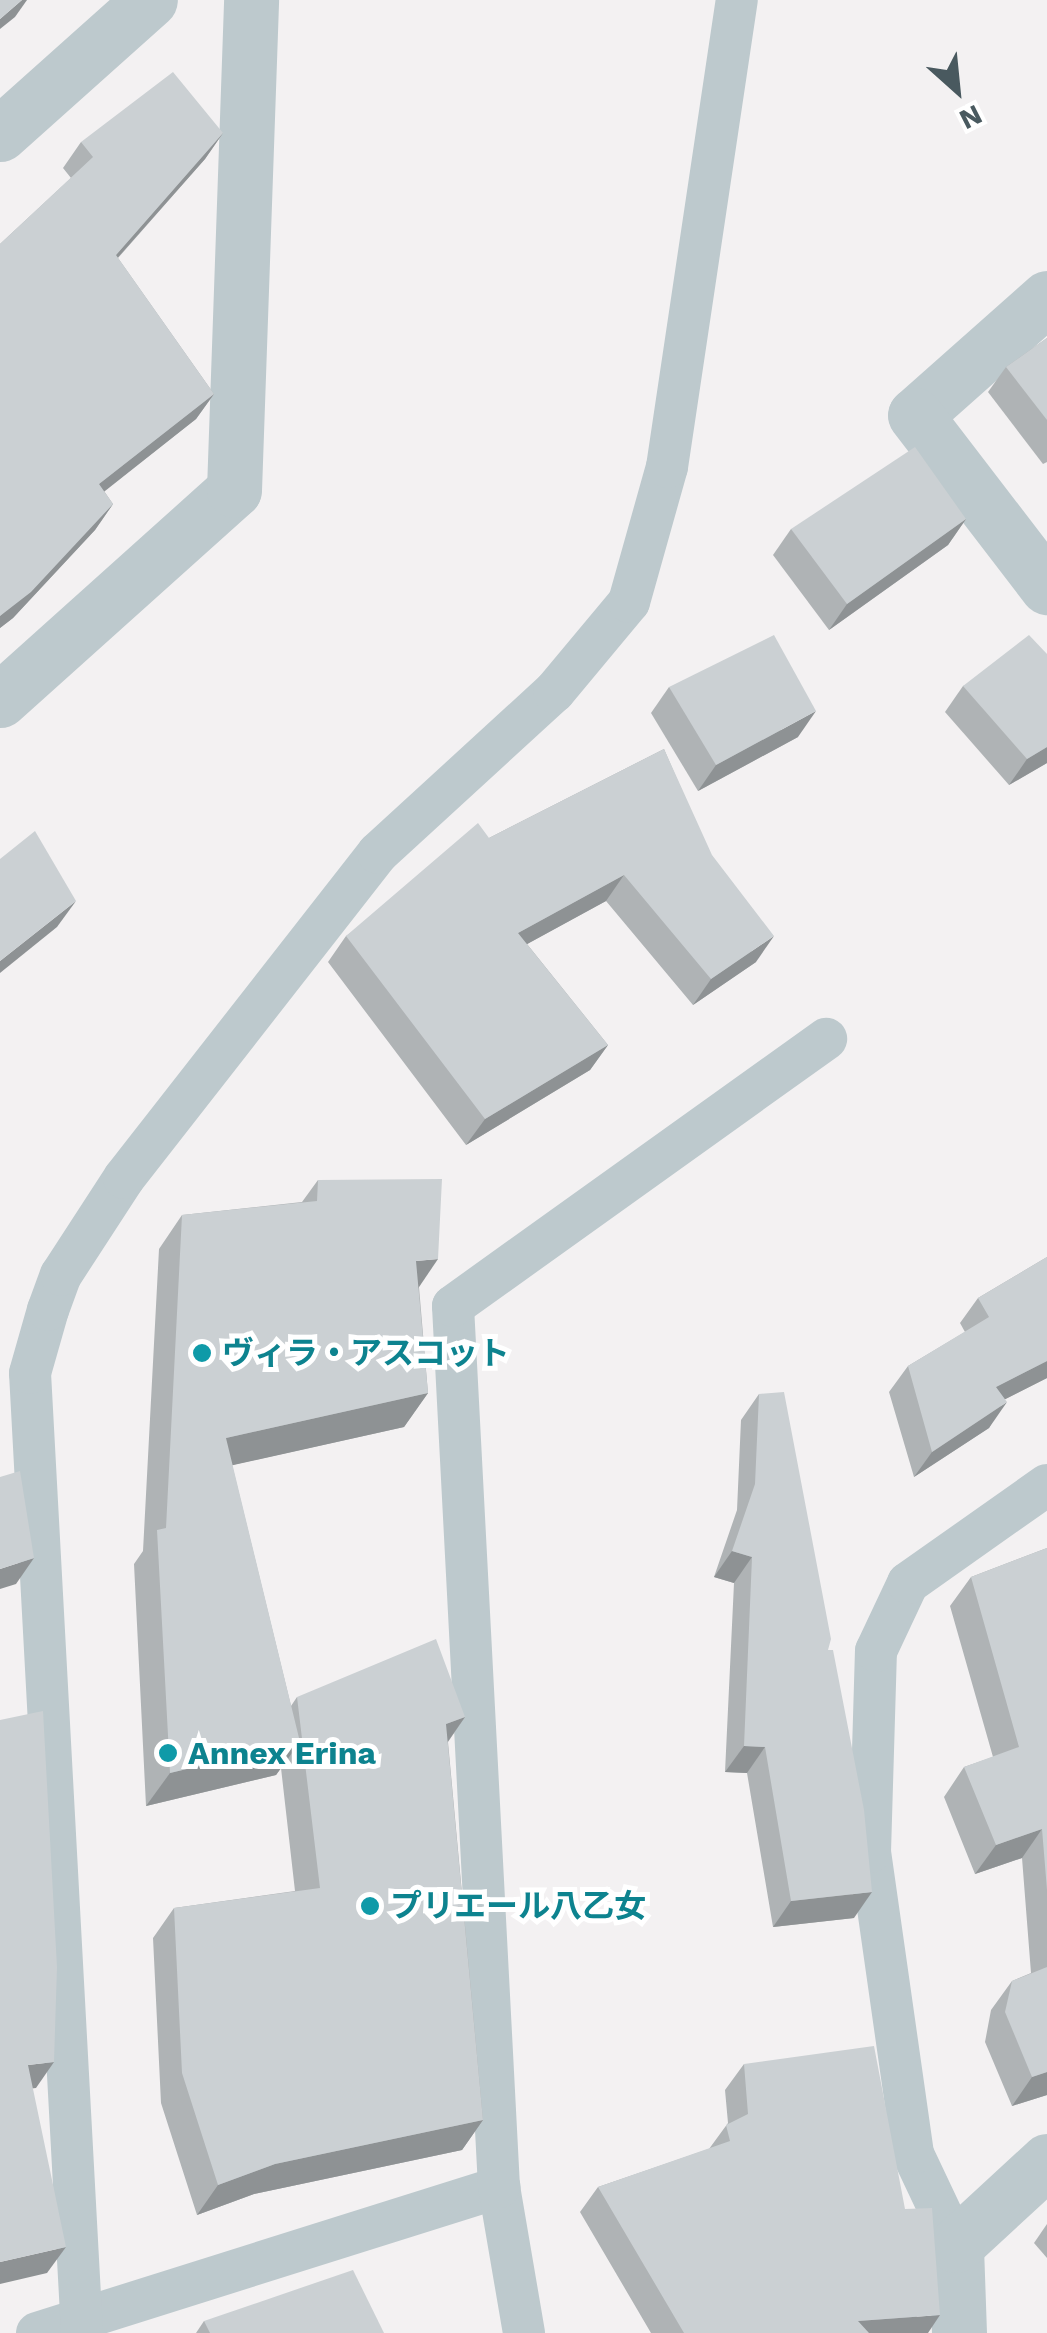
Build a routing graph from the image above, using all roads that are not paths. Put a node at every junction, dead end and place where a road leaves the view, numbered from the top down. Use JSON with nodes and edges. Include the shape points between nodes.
{"nodes":[{"id":1,"x":150,"y":0,"type":"edge"},
{"id":2,"x":251,"y":0,"type":"edge"},
{"id":3,"x":737,"y":0,"type":"edge"},
{"id":4,"x":0,"y":134,"type":"edge"},
{"id":5,"x":1047,"y":298,"type":"edge"},
{"id":6,"x":1047,"y":587,"type":"edge"},
{"id":7,"x":0,"y":700,"type":"edge"},
{"id":8,"x":826,"y":1038,"type":"dead end"},
{"id":9,"x":1047,"y":1485,"type":"edge"},
{"id":10,"x":1047,"y":2161,"type":"edge"},
{"id":11,"x":500,"y":2187,"type":"junction"},
{"id":12,"x":956,"y":2245,"type":"junction"},
{"id":13,"x":82,"y":2326,"type":"edge"},
{"id":14,"x":37,"y":2333,"type":"edge"},
{"id":15,"x":524,"y":2333,"type":"edge"},
{"id":16,"x":958,"y":2333,"type":"edge"}],
"edges":[{"from":1,"to":4,"type":"street"},
{"from":2,"to":7,"type":"street","via":[[234,490]]},
{"from":3,"to":13,"type":"lane","via":[[667,467],[629,602],[554,692],[378,854],[124,1178],[61,1275],[48,1310],[30,1374]]},
{"from":5,"to":6,"type":"street","via":[[914,415]]},
{"from":8,"to":11,"type":"lane","via":[[453,1306]]},
{"from":9,"to":12,"type":"lane","via":[[908,1583],[876,1651],[870,1852],[913,2154]]},
{"from":10,"to":12,"type":"street"},
{"from":11,"to":13,"type":"lane"},
{"from":11,"to":15,"type":"lane"},
{"from":12,"to":16,"type":"street"},
{"from":13,"to":14,"type":"lane"}]}
